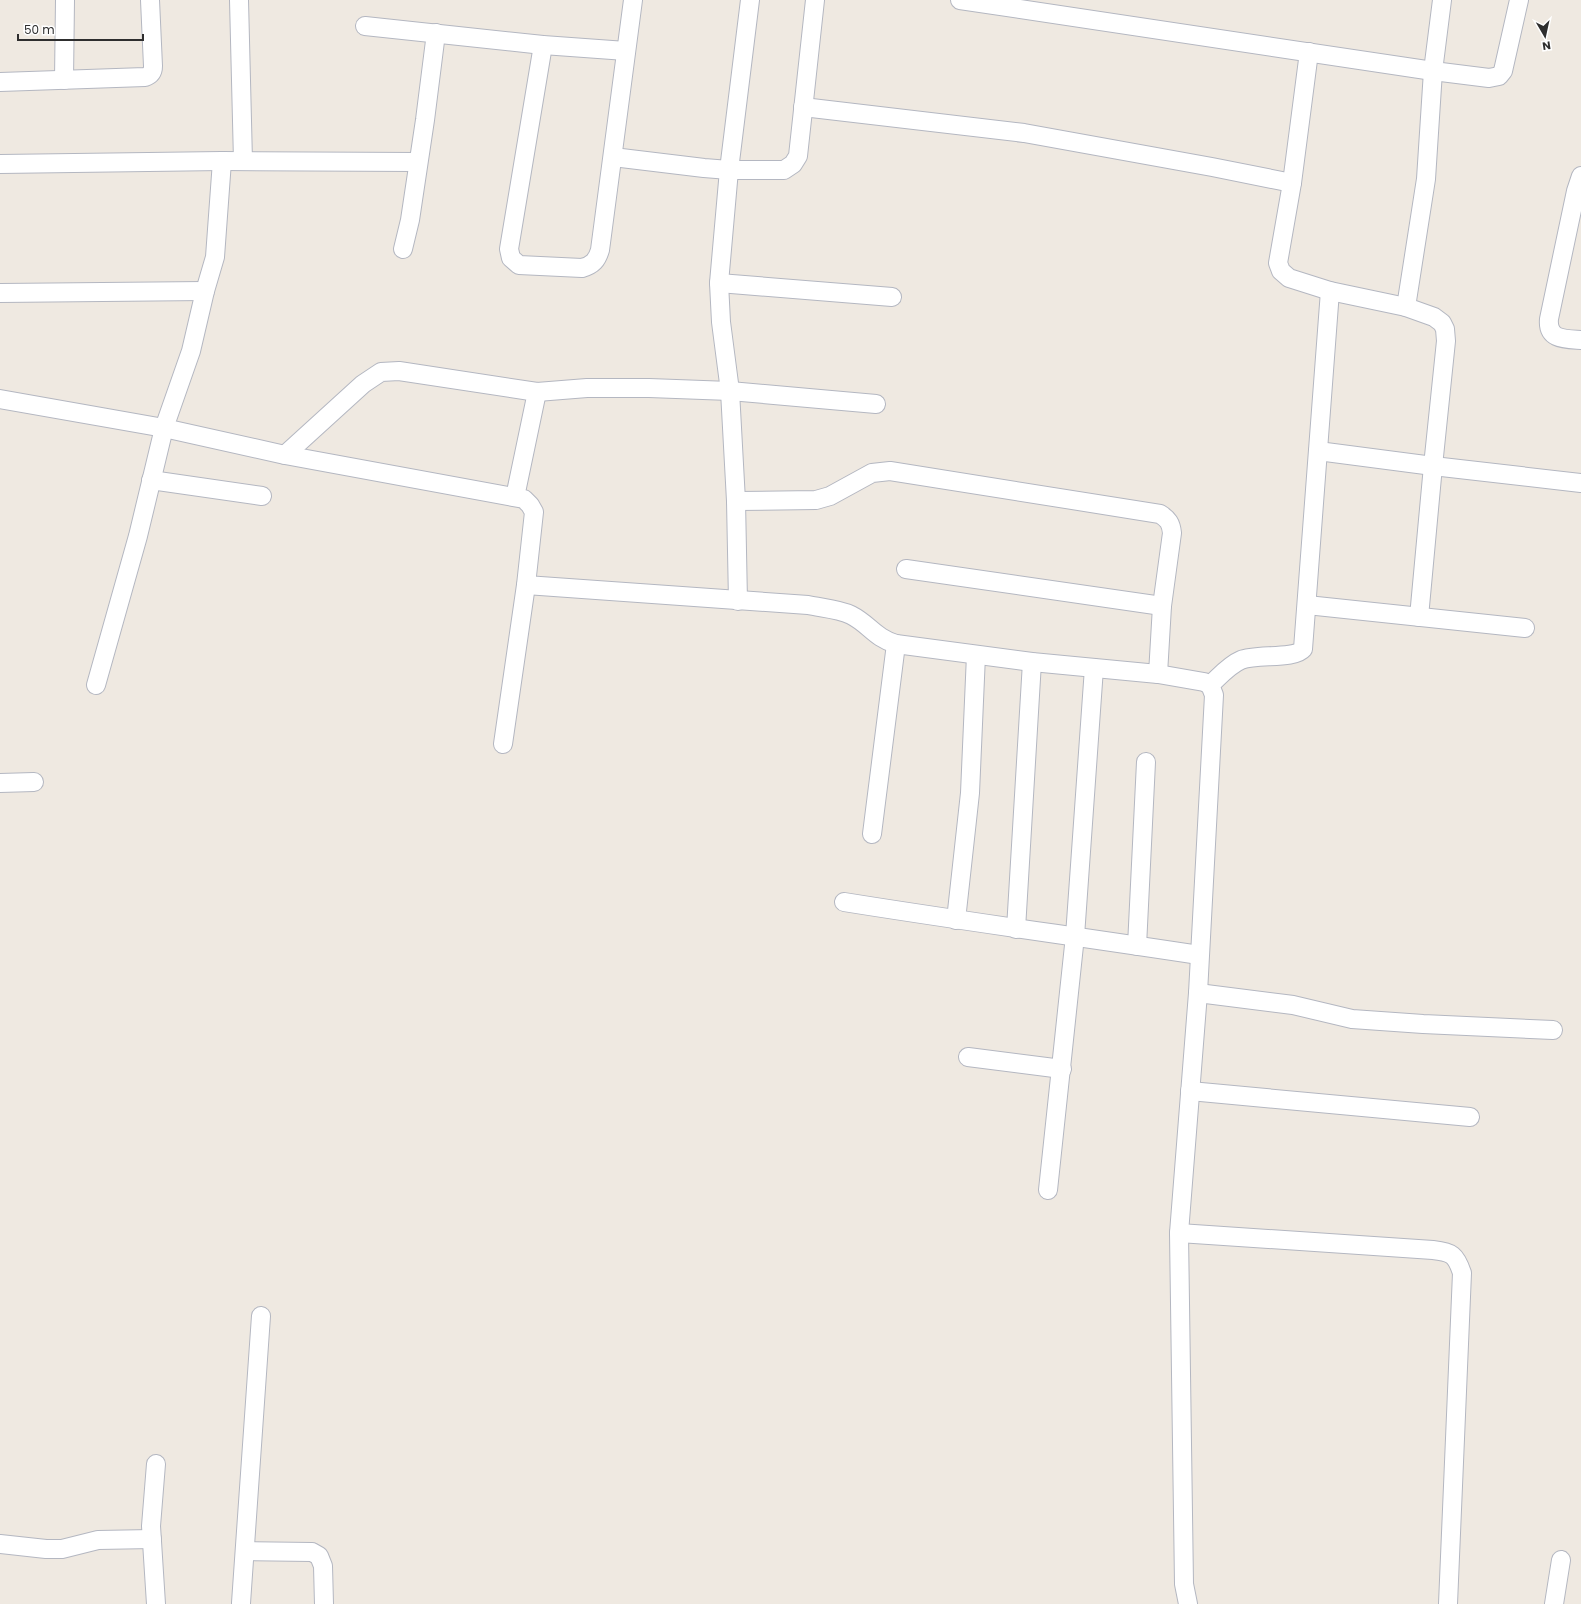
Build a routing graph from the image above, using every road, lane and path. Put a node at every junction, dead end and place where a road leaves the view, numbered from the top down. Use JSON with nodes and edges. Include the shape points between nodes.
{"nodes":[{"id":1,"x":65,"y":0,"type":"edge"},
{"id":2,"x":150,"y":0,"type":"edge"},
{"id":3,"x":239,"y":0,"type":"edge"},
{"id":4,"x":633,"y":0,"type":"edge"},
{"id":5,"x":750,"y":0,"type":"edge"},
{"id":6,"x":814,"y":0,"type":"edge"},
{"id":7,"x":960,"y":0,"type":"edge"},
{"id":8,"x":1442,"y":0,"type":"edge"},
{"id":9,"x":1518,"y":0,"type":"edge"},
{"id":10,"x":365,"y":26,"type":"dead end"},
{"id":11,"x":436,"y":33,"type":"junction"},
{"id":12,"x":543,"y":45,"type":"junction"},
{"id":13,"x":626,"y":51,"type":"junction"},
{"id":14,"x":1309,"y":52,"type":"junction"},
{"id":15,"x":1433,"y":71,"type":"junction"},
{"id":16,"x":64,"y":80,"type":"junction"},
{"id":17,"x":0,"y":82,"type":"edge"},
{"id":18,"x":803,"y":106,"type":"junction"},
{"id":19,"x":613,"y":157,"type":"junction"},
{"id":20,"x":222,"y":161,"type":"junction"},
{"id":21,"x":243,"y":161,"type":"junction"},
{"id":22,"x":418,"y":162,"type":"junction"},
{"id":23,"x":0,"y":164,"type":"edge"},
{"id":24,"x":728,"y":170,"type":"junction"},
{"id":25,"x":1581,"y":176,"type":"edge"},
{"id":26,"x":1292,"y":183,"type":"junction"},
{"id":27,"x":404,"y":249,"type":"dead end"},
{"id":28,"x":719,"y":283,"type":"junction"},
{"id":29,"x":0,"y":289,"type":"edge"},
{"id":30,"x":1330,"y":290,"type":"junction"},
{"id":31,"x":205,"y":291,"type":"junction"},
{"id":32,"x":0,"y":293,"type":"edge"},
{"id":33,"x":892,"y":297,"type":"dead end"},
{"id":34,"x":0,"y":300,"type":"edge"},
{"id":35,"x":1406,"y":307,"type":"junction"},
{"id":36,"x":1581,"y":340,"type":"edge"},
{"id":37,"x":730,"y":391,"type":"junction"},
{"id":38,"x":537,"y":392,"type":"junction"},
{"id":39,"x":0,"y":399,"type":"edge"},
{"id":40,"x":876,"y":404,"type":"dead end"},
{"id":41,"x":164,"y":428,"type":"junction"},
{"id":42,"x":1318,"y":451,"type":"junction"},
{"id":43,"x":285,"y":455,"type":"junction"},
{"id":44,"x":1433,"y":466,"type":"junction"},
{"id":45,"x":151,"y":480,"type":"junction"},
{"id":46,"x":1581,"y":483,"type":"edge"},
{"id":47,"x":262,"y":496,"type":"dead end"},
{"id":48,"x":514,"y":497,"type":"junction"},
{"id":49,"x":736,"y":501,"type":"junction"},
{"id":50,"x":906,"y":569,"type":"dead end"},
{"id":51,"x":526,"y":585,"type":"junction"},
{"id":52,"x":738,"y":600,"type":"junction"},
{"id":53,"x":1307,"y":605,"type":"junction"},
{"id":54,"x":1162,"y":606,"type":"junction"},
{"id":55,"x":1419,"y":617,"type":"junction"},
{"id":56,"x":1525,"y":628,"type":"dead end"},
{"id":57,"x":896,"y":644,"type":"junction"},
{"id":58,"x":976,"y":655,"type":"junction"},
{"id":59,"x":1032,"y":662,"type":"junction"},
{"id":60,"x":1094,"y":668,"type":"junction"},
{"id":61,"x":1158,"y":674,"type":"junction"},
{"id":62,"x":96,"y":685,"type":"dead end"},
{"id":63,"x":1210,"y":685,"type":"junction"},
{"id":64,"x":503,"y":744,"type":"dead end"},
{"id":65,"x":1146,"y":762,"type":"dead end"},
{"id":66,"x":34,"y":782,"type":"dead end"},
{"id":67,"x":0,"y":783,"type":"edge"},
{"id":68,"x":872,"y":834,"type":"dead end"},
{"id":69,"x":844,"y":902,"type":"dead end"},
{"id":70,"x":956,"y":920,"type":"junction"},
{"id":71,"x":1016,"y":929,"type":"junction"},
{"id":72,"x":1075,"y":936,"type":"junction"},
{"id":73,"x":1137,"y":946,"type":"junction"},
{"id":74,"x":1199,"y":955,"type":"junction"},
{"id":75,"x":1198,"y":993,"type":"junction"},
{"id":76,"x":1552,"y":1030,"type":"dead end"},
{"id":77,"x":968,"y":1057,"type":"dead end"},
{"id":78,"x":1062,"y":1069,"type":"junction"},
{"id":79,"x":1190,"y":1091,"type":"junction"},
{"id":80,"x":1470,"y":1117,"type":"dead end"},
{"id":81,"x":1048,"y":1190,"type":"dead end"},
{"id":82,"x":1179,"y":1233,"type":"junction"},
{"id":83,"x":261,"y":1316,"type":"dead end"},
{"id":84,"x":156,"y":1464,"type":"dead end"},
{"id":85,"x":152,"y":1539,"type":"junction"},
{"id":86,"x":0,"y":1544,"type":"edge"},
{"id":87,"x":245,"y":1551,"type":"junction"},
{"id":88,"x":1561,"y":1560,"type":"dead end"},
{"id":89,"x":241,"y":1603,"type":"dead end"},
{"id":90,"x":156,"y":1604,"type":"edge"},
{"id":91,"x":324,"y":1604,"type":"edge"},
{"id":92,"x":1188,"y":1604,"type":"edge"},
{"id":93,"x":1448,"y":1604,"type":"edge"},
{"id":94,"x":1554,"y":1604,"type":"edge"}],
"edges":[{"from":1,"to":16,"type":"street"},
{"from":2,"to":16,"type":"street","via":[[153,71],[150,76]]},
{"from":3,"to":21,"type":"street"},
{"from":4,"to":13,"type":"street"},
{"from":5,"to":24,"type":"street"},
{"from":6,"to":18,"type":"street"},
{"from":7,"to":14,"type":"street"},
{"from":8,"to":15,"type":"street"},
{"from":9,"to":15,"type":"street","via":[[1505,64],[1499,76],[1489,78]]},
{"from":10,"to":11,"type":"street"},
{"from":11,"to":12,"type":"street"},
{"from":11,"to":22,"type":"street"},
{"from":12,"to":13,"type":"street"},
{"from":12,"to":19,"type":"street","via":[[509,249],[511,258],[519,264],[582,268],[597,259]]},
{"from":13,"to":19,"type":"street"},
{"from":14,"to":15,"type":"street"},
{"from":14,"to":26,"type":"street"},
{"from":15,"to":35,"type":"street","via":[[1426,179]]},
{"from":16,"to":17,"type":"street"},
{"from":18,"to":24,"type":"street","via":[[798,156],[793,164],[784,170]]},
{"from":18,"to":26,"type":"street","via":[[1024,133]]},
{"from":19,"to":24,"type":"street"},
{"from":20,"to":21,"type":"street"},
{"from":20,"to":23,"type":"street"},
{"from":20,"to":31,"type":"street","via":[[215,257]]},
{"from":21,"to":22,"type":"street"},
{"from":22,"to":27,"type":"street"},
{"from":24,"to":28,"type":"street"},
{"from":25,"to":36,"type":"street","via":[[1548,319],[1548,326],[1554,336]]},
{"from":26,"to":30,"type":"street","via":[[1278,263],[1289,278]]},
{"from":28,"to":33,"type":"street"},
{"from":28,"to":37,"type":"street"},
{"from":29,"to":32,"type":"street"},
{"from":30,"to":35,"type":"street"},
{"from":30,"to":42,"type":"street"},
{"from":31,"to":32,"type":"street"},
{"from":31,"to":41,"type":"street","via":[[191,351]]},
{"from":32,"to":34,"type":"street"},
{"from":35,"to":44,"type":"street","via":[[1434,317],[1445,329],[1446,341]]},
{"from":37,"to":38,"type":"street","via":[[610,387]]},
{"from":37,"to":40,"type":"street"},
{"from":37,"to":49,"type":"street"},
{"from":38,"to":43,"type":"street","via":[[400,371],[381,372],[363,384]]},
{"from":38,"to":48,"type":"street"},
{"from":39,"to":41,"type":"street"},
{"from":41,"to":43,"type":"street"},
{"from":41,"to":45,"type":"street"},
{"from":42,"to":44,"type":"street"},
{"from":42,"to":53,"type":"street"},
{"from":43,"to":48,"type":"street"},
{"from":44,"to":46,"type":"street"},
{"from":44,"to":55,"type":"street"},
{"from":45,"to":47,"type":"street"},
{"from":45,"to":62,"type":"street"},
{"from":48,"to":51,"type":"street","via":[[524,499],[534,512]]},
{"from":49,"to":52,"type":"street"},
{"from":49,"to":54,"type":"street","via":[[816,500],[835,494],[872,473],[890,471],[1160,514],[1171,524],[1172,533]]},
{"from":50,"to":54,"type":"street"},
{"from":51,"to":52,"type":"street"},
{"from":51,"to":64,"type":"street"},
{"from":52,"to":57,"type":"street","via":[[832,609],[851,615],[885,641]]},
{"from":53,"to":55,"type":"street"},
{"from":53,"to":63,"type":"street","via":[[1303,649],[1300,652],[1256,656],[1239,661]]},
{"from":54,"to":61,"type":"street"},
{"from":55,"to":56,"type":"street"},
{"from":57,"to":58,"type":"street"},
{"from":57,"to":68,"type":"street"},
{"from":58,"to":59,"type":"street"},
{"from":58,"to":70,"type":"street","via":[[970,793]]},
{"from":59,"to":60,"type":"street"},
{"from":59,"to":71,"type":"street"},
{"from":60,"to":61,"type":"street"},
{"from":60,"to":72,"type":"street"},
{"from":61,"to":63,"type":"street"},
{"from":63,"to":74,"type":"street","via":[[1214,695]]},
{"from":65,"to":73,"type":"street"},
{"from":66,"to":67,"type":"street"},
{"from":69,"to":70,"type":"street"},
{"from":70,"to":71,"type":"street"},
{"from":71,"to":72,"type":"street"},
{"from":72,"to":73,"type":"street"},
{"from":72,"to":78,"type":"street"},
{"from":73,"to":74,"type":"street"},
{"from":74,"to":75,"type":"street"},
{"from":75,"to":76,"type":"street","via":[[1293,1005],[1352,1019]]},
{"from":75,"to":79,"type":"street"},
{"from":77,"to":78,"type":"street"},
{"from":78,"to":81,"type":"street"},
{"from":79,"to":80,"type":"street"},
{"from":79,"to":82,"type":"street"},
{"from":82,"to":92,"type":"street","via":[[1184,1584]]},
{"from":82,"to":93,"type":"street","via":[[1433,1250],[1447,1252],[1458,1261],[1462,1272]]},
{"from":83,"to":87,"type":"street"},
{"from":84,"to":85,"type":"street"},
{"from":85,"to":86,"type":"street","via":[[98,1540],[62,1549],[46,1550]]},
{"from":85,"to":90,"type":"street"},
{"from":87,"to":89,"type":"street"},
{"from":87,"to":91,"type":"street","via":[[312,1552],[319,1556],[323,1566]]},
{"from":88,"to":94,"type":"street"}]}
